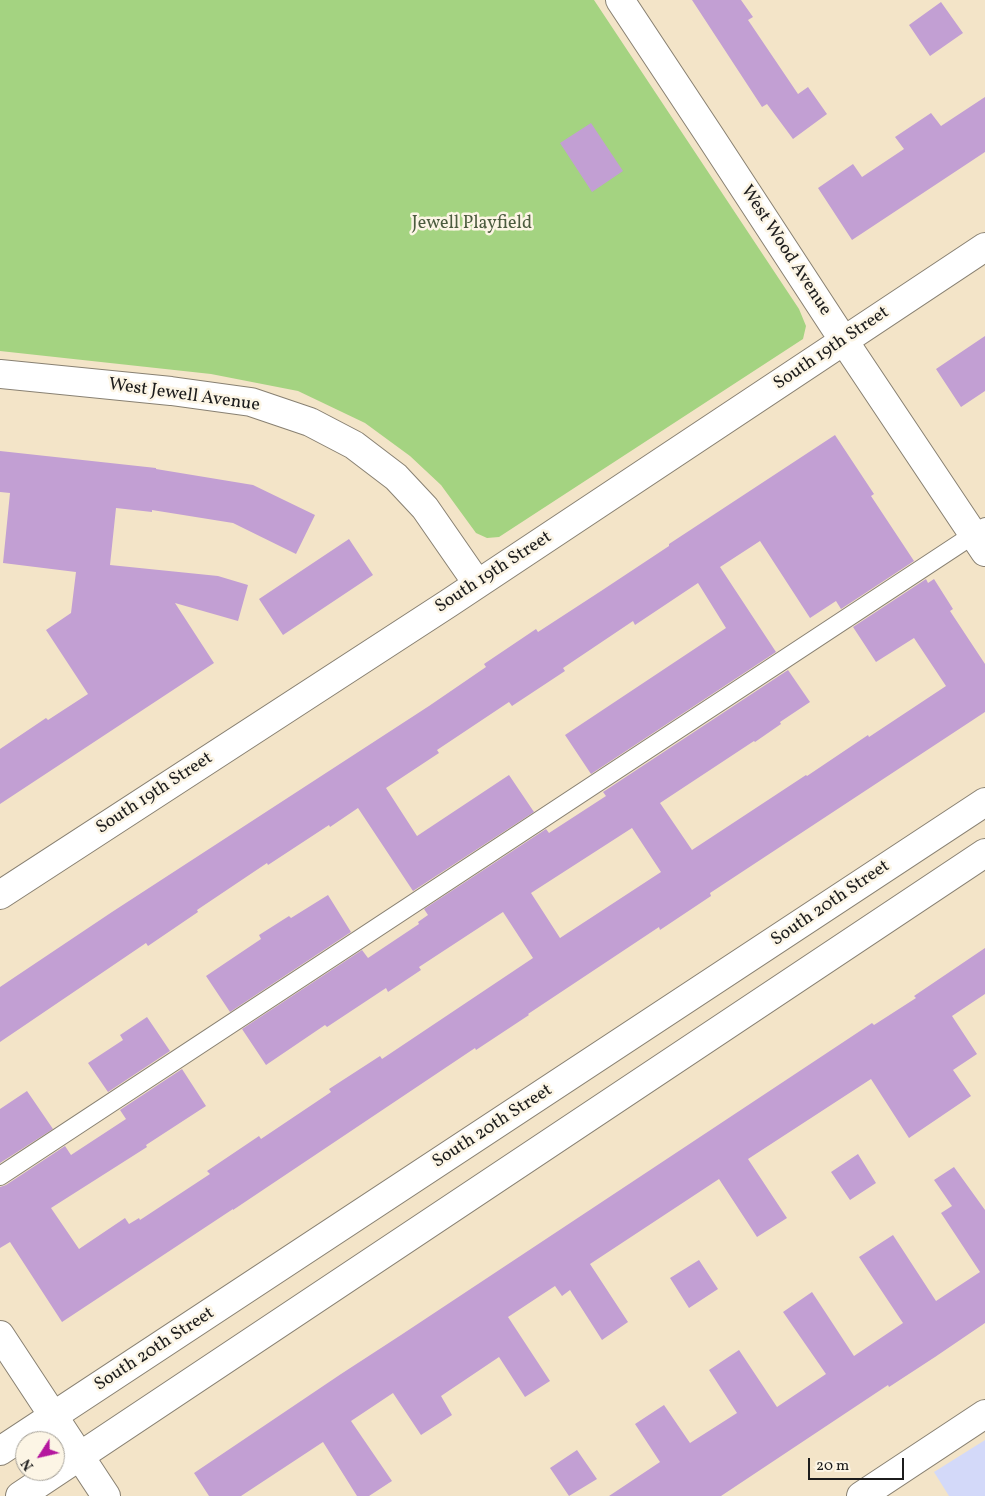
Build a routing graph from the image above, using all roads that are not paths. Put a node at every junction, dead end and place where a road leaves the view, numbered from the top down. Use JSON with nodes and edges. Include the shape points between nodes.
{"nodes":[{"id":1,"x":620,"y":0,"type":"edge"},
{"id":2,"x":985,"y":247,"type":"edge"},
{"id":3,"x":844,"y":341,"type":"junction"},
{"id":4,"x":0,"y":374,"type":"edge"},
{"id":5,"x":981,"y":538,"type":"edge"},
{"id":6,"x":477,"y":584,"type":"junction"},
{"id":7,"x":985,"y":802,"type":"edge"},
{"id":8,"x":985,"y":853,"type":"edge"},
{"id":9,"x":0,"y":895,"type":"edge"},
{"id":10,"x":0,"y":1176,"type":"edge"},
{"id":11,"x":0,"y":1335,"type":"edge"},
{"id":12,"x":985,"y":1414,"type":"edge"},
{"id":13,"x":53,"y":1416,"type":"junction"},
{"id":14,"x":0,"y":1451,"type":"edge"},
{"id":15,"x":79,"y":1456,"type":"junction"},
{"id":16,"x":20,"y":1496,"type":"edge"},
{"id":17,"x":106,"y":1496,"type":"edge"},
{"id":18,"x":861,"y":1496,"type":"edge"}],
"edges":[{"from":1,"to":3,"type":"street","name":"West Wood Avenue"},
{"from":2,"to":3,"type":"street","name":"South 19th Street"},
{"from":3,"to":5,"type":"street","name":"West Wood Avenue"},
{"from":3,"to":6,"type":"street","name":"South 19th Street"},
{"from":4,"to":6,"type":"street","name":"West Jewell Avenue","via":[[251,402],[310,422],[354,445],[396,477],[425,508]]},
{"from":5,"to":10,"type":"lane"},
{"from":6,"to":9,"type":"street","name":"South 19th Street"},
{"from":7,"to":13,"type":"street","name":"South 20th Street"},
{"from":8,"to":15,"type":"street"},
{"from":11,"to":13,"type":"street"},
{"from":12,"to":18,"type":"street"},
{"from":13,"to":14,"type":"street","name":"South 20th Street"},
{"from":13,"to":15,"type":"street"},
{"from":15,"to":16,"type":"street"},
{"from":15,"to":17,"type":"street"}]}
